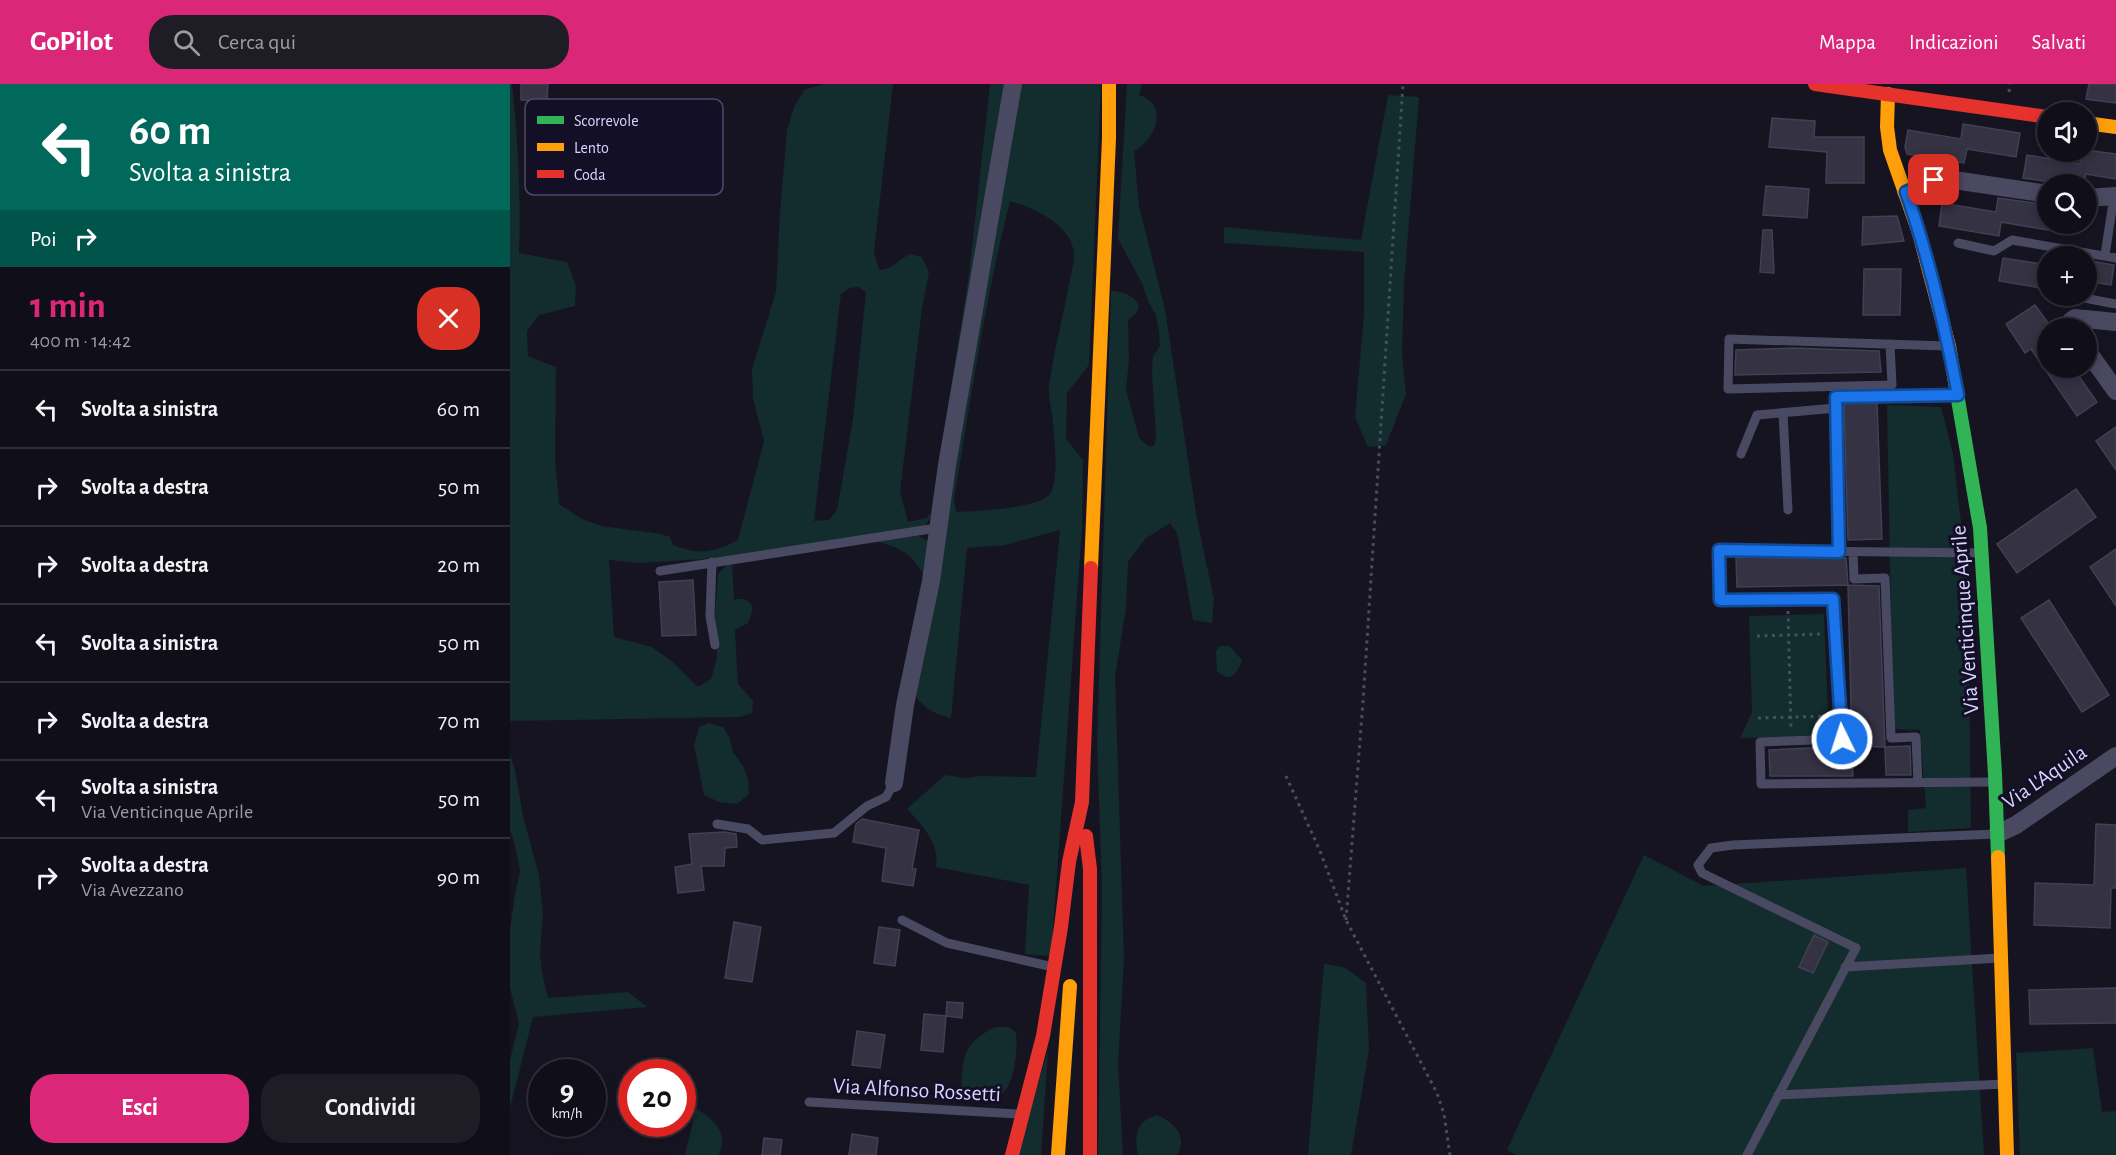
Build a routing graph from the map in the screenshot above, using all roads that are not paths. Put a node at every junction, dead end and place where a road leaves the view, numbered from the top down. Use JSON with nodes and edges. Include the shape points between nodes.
{"nodes":[{"id":1,"x":1013,"y":84,"type":"edge"},
{"id":2,"x":1109,"y":84,"type":"edge"},
{"id":3,"x":1118,"y":84,"type":"edge"},
{"id":4,"x":1815,"y":84,"type":"edge"},
{"id":5,"x":1883,"y":89,"type":"edge"},
{"id":6,"x":2037,"y":115,"type":"edge"},
{"id":7,"x":2097,"y":124,"type":"edge"},
{"id":8,"x":2116,"y":127,"type":"edge"},
{"id":9,"x":1109,"y":138,"type":"junction"},
{"id":10,"x":1906,"y":192,"type":"junction"},
{"id":11,"x":2037,"y":192,"type":"edge"},
{"id":12,"x":2115,"y":196,"type":"edge"},
{"id":13,"x":2097,"y":197,"type":"edge"},
{"id":14,"x":1958,"y":243,"type":"dead end"},
{"id":15,"x":2106,"y":255,"type":"junction"},
{"id":16,"x":2116,"y":258,"type":"edge"},
{"id":17,"x":2097,"y":300,"type":"edge"},
{"id":18,"x":2116,"y":304,"type":"edge"},
{"id":19,"x":2097,"y":320,"type":"edge"},
{"id":20,"x":2116,"y":322,"type":"edge"},
{"id":21,"x":1890,"y":344,"type":"junction"},
{"id":22,"x":1949,"y":346,"type":"junction"},
{"id":23,"x":2097,"y":364,"type":"edge"},
{"id":24,"x":2116,"y":391,"type":"edge"},
{"id":25,"x":1958,"y":395,"type":"junction"},
{"id":26,"x":1836,"y":408,"type":"junction"},
{"id":27,"x":1783,"y":413,"type":"junction"},
{"id":28,"x":1741,"y":454,"type":"dead end"},
{"id":29,"x":1788,"y":510,"type":"dead end"},
{"id":30,"x":937,"y":528,"type":"junction"},
{"id":31,"x":1839,"y":552,"type":"junction"},
{"id":32,"x":1853,"y":552,"type":"junction"},
{"id":33,"x":1983,"y":553,"type":"junction"},
{"id":34,"x":712,"y":562,"type":"junction"},
{"id":35,"x":660,"y":572,"type":"dead end"},
{"id":36,"x":715,"y":645,"type":"dead end"},
{"id":37,"x":2116,"y":756,"type":"edge"},
{"id":38,"x":1995,"y":782,"type":"junction"},
{"id":39,"x":894,"y":783,"type":"joint"},
{"id":40,"x":1918,"y":783,"type":"junction"},
{"id":41,"x":1082,"y":802,"type":"junction"},
{"id":42,"x":717,"y":824,"type":"dead end"},
{"id":43,"x":1997,"y":834,"type":"junction"},
{"id":44,"x":1078,"y":879,"type":"junction"},
{"id":45,"x":902,"y":920,"type":"dead end"},
{"id":46,"x":1075,"y":925,"type":"dead end"},
{"id":47,"x":2000,"y":958,"type":"junction"},
{"id":48,"x":1055,"y":967,"type":"junction"},
{"id":49,"x":1845,"y":967,"type":"junction"},
{"id":50,"x":1071,"y":971,"type":"dead end"},
{"id":51,"x":2004,"y":1084,"type":"junction"},
{"id":52,"x":1778,"y":1095,"type":"junction"},
{"id":53,"x":809,"y":1102,"type":"dead end"},
{"id":54,"x":1023,"y":1114,"type":"junction"},
{"id":55,"x":1012,"y":1155,"type":"edge"},
{"id":56,"x":1058,"y":1155,"type":"edge"},
{"id":57,"x":1076,"y":1155,"type":"edge"},
{"id":58,"x":1090,"y":1155,"type":"edge"},
{"id":59,"x":1747,"y":1155,"type":"edge"},
{"id":60,"x":2007,"y":1155,"type":"edge"}],
"edges":[{"from":1,"to":30,"type":"street"},
{"from":2,"to":9,"type":"main road"},
{"from":3,"to":9,"type":"main road"},
{"from":4,"to":5,"type":"main road"},
{"from":5,"to":6,"type":"main road"},
{"from":5,"to":10,"type":"main road","name":"Via Venticinque Aprile","via":[[1890,150]]},
{"from":7,"to":8,"type":"main road"},
{"from":9,"to":41,"type":"main road"},
{"from":10,"to":11,"type":"street","via":[[1947,179]]},
{"from":10,"to":22,"type":"main road","name":"Via Venticinque Aprile"},
{"from":12,"to":13,"type":"street"},
{"from":12,"to":15,"type":"lane"},
{"from":14,"to":15,"type":"lane","via":[[1994,251],[2012,240]]},
{"from":15,"to":16,"type":"lane"},
{"from":17,"to":18,"type":"lane"},
{"from":19,"to":20,"type":"street"},
{"from":21,"to":21,"type":"lane","via":[[1729,339],[1728,389],[1892,385]]},
{"from":21,"to":22,"type":"lane"},
{"from":22,"to":25,"type":"main road","name":"Via Venticinque Aprile"},
{"from":23,"to":24,"type":"street"},
{"from":25,"to":26,"type":"lane","via":[[1836,397]]},
{"from":25,"to":33,"type":"main road","name":"Via Venticinque Aprile"},
{"from":26,"to":27,"type":"lane"},
{"from":26,"to":31,"type":"lane"},
{"from":27,"to":28,"type":"lane","via":[[1757,415]]},
{"from":27,"to":29,"type":"lane"},
{"from":30,"to":34,"type":"lane"},
{"from":30,"to":39,"type":"street"},
{"from":31,"to":32,"type":"lane"},
{"from":31,"to":40,"type":"lane","via":[[1719,550],[1720,600],[1833,599],[1842,739],[1760,742],[1761,784]]},
{"from":32,"to":33,"type":"lane"},
{"from":32,"to":40,"type":"lane","via":[[1854,579],[1886,578],[1891,738],[1916,737]]},
{"from":33,"to":38,"type":"main road","name":"Via Venticinque Aprile"},
{"from":34,"to":35,"type":"lane"},
{"from":34,"to":36,"type":"lane","via":[[710,616]]},
{"from":37,"to":43,"type":"street","name":"Via L'Aquila"},
{"from":38,"to":40,"type":"lane"},
{"from":38,"to":43,"type":"main road","name":"Via Venticinque Aprile"},
{"from":39,"to":42,"type":"lane","via":[[886,797],[867,806],[834,833],[762,840],[748,830]]},
{"from":41,"to":44,"type":"main road"},
{"from":41,"to":48,"type":"main road","via":[[1069,862]]},
{"from":41,"to":58,"type":"main road","via":[[1090,869]]},
{"from":43,"to":47,"type":"main road","name":"Via Venticinque Aprile"},
{"from":43,"to":49,"type":"lane","via":[[1733,845],[1711,848],[1703,856],[1698,865],[1702,873],[1856,948]]},
{"from":44,"to":46,"type":"main road"},
{"from":44,"to":57,"type":"main road","via":[[1081,1018]]},
{"from":45,"to":48,"type":"lane","via":[[947,942]]},
{"from":47,"to":49,"type":"lane"},
{"from":47,"to":51,"type":"main road","name":"Via Venticinque Aprile"},
{"from":48,"to":54,"type":"main road"},
{"from":49,"to":52,"type":"lane"},
{"from":50,"to":56,"type":"main road"},
{"from":51,"to":52,"type":"lane"},
{"from":51,"to":60,"type":"main road","name":"Via Venticinque Aprile"},
{"from":52,"to":59,"type":"lane"},
{"from":53,"to":54,"type":"lane","name":"Via Alfonso Rossetti"},
{"from":54,"to":55,"type":"main road"}]}
